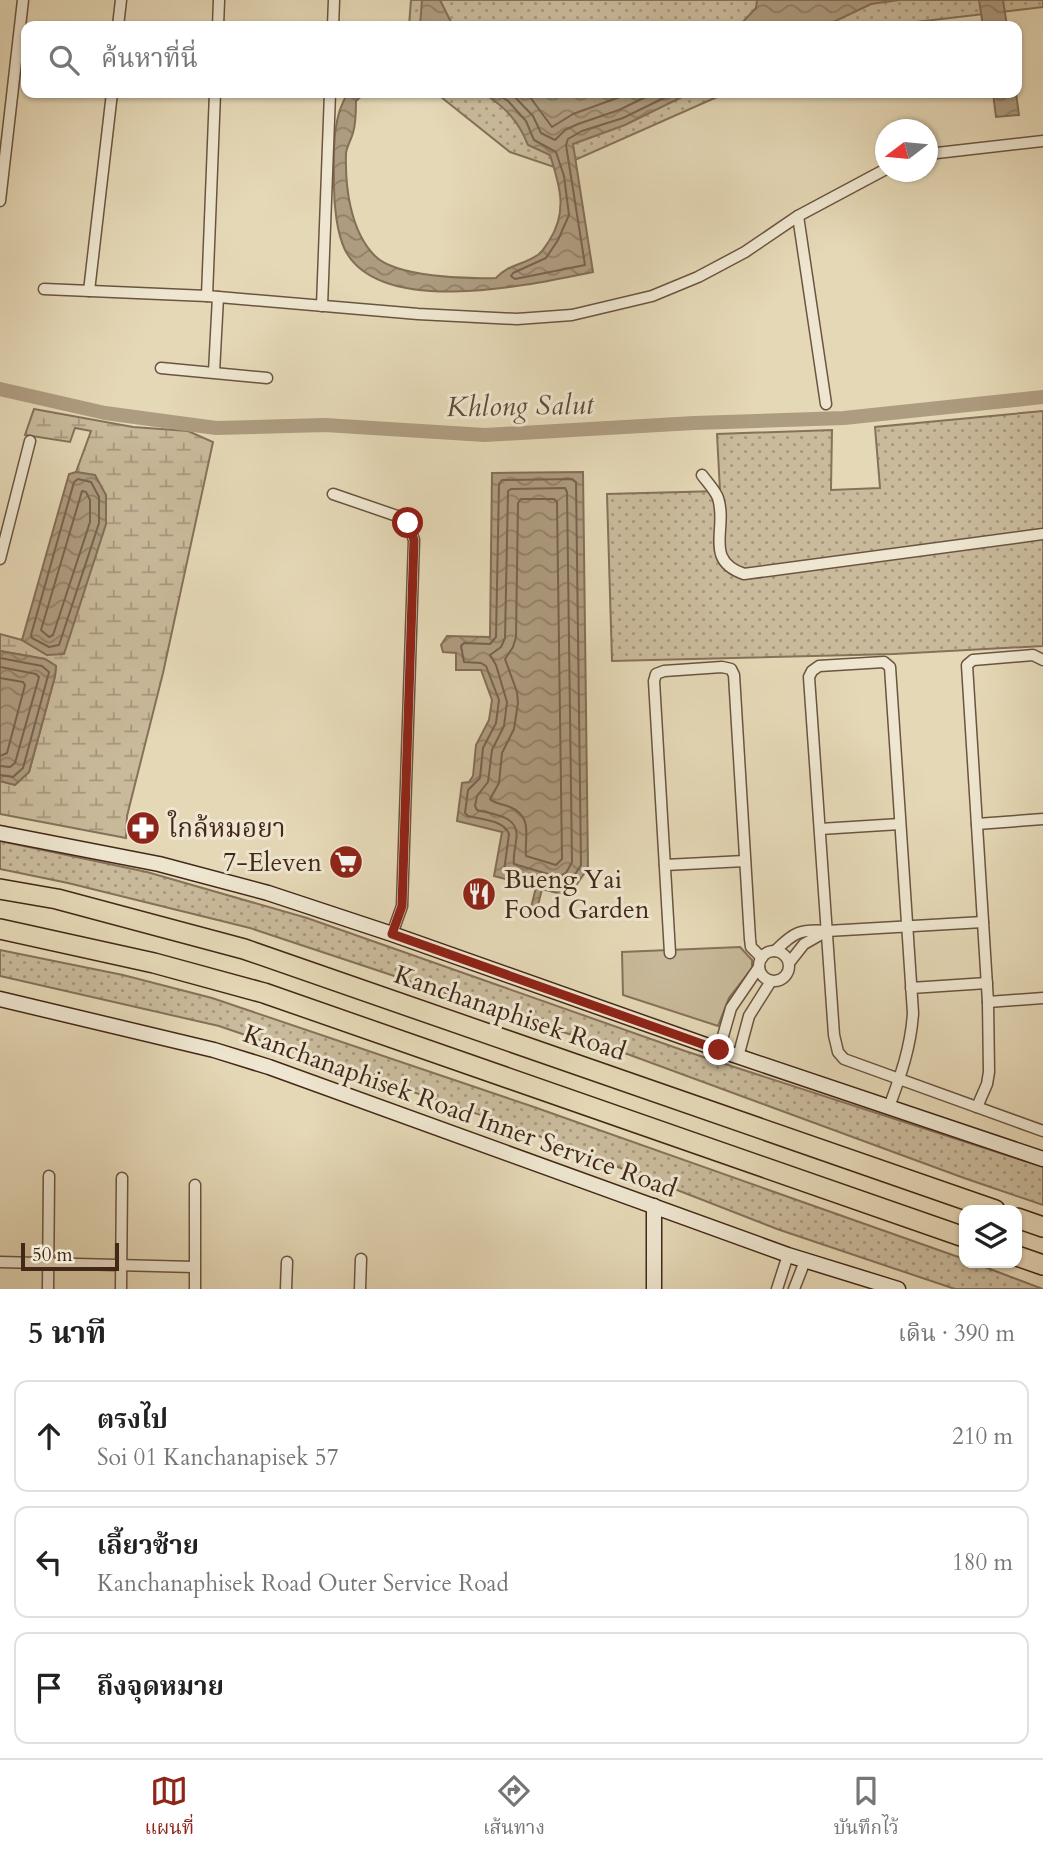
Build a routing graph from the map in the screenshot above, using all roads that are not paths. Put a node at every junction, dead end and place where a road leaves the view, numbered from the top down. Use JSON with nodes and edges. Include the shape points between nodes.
{"nodes":[{"id":1,"x":23,"y":0,"type":"edge"},
{"id":2,"x":121,"y":0,"type":"edge"},
{"id":3,"x":219,"y":0,"type":"edge"},
{"id":4,"x":334,"y":0,"type":"edge"},
{"id":5,"x":119,"y":21,"type":"edge"},
{"id":6,"x":218,"y":21,"type":"edge"},
{"id":7,"x":333,"y":21,"type":"edge"},
{"id":8,"x":111,"y":98,"type":"edge"},
{"id":9,"x":215,"y":98,"type":"edge"},
{"id":10,"x":330,"y":98,"type":"edge"},
{"id":11,"x":1043,"y":141,"type":"edge"},
{"id":12,"x":938,"y":153,"type":"edge"},
{"id":13,"x":875,"y":175,"type":"edge"},
{"id":14,"x":0,"y":201,"type":"edge"},
{"id":15,"x":798,"y":216,"type":"junction"},
{"id":16,"x":44,"y":289,"type":"dead end"},
{"id":17,"x":89,"y":291,"type":"junction"},
{"id":18,"x":213,"y":296,"type":"junction"},
{"id":19,"x":322,"y":306,"type":"junction"},
{"id":20,"x":161,"y":368,"type":"dead end"},
{"id":21,"x":214,"y":372,"type":"junction"},
{"id":22,"x":267,"y":378,"type":"dead end"},
{"id":23,"x":826,"y":404,"type":"dead end"},
{"id":24,"x":30,"y":442,"type":"dead end"},
{"id":25,"x":702,"y":475,"type":"dead end"},
{"id":26,"x":333,"y":494,"type":"dead end"},
{"id":27,"x":1043,"y":534,"type":"edge"},
{"id":28,"x":0,"y":559,"type":"edge"},
{"id":29,"x":1043,"y":660,"type":"edge"},
{"id":30,"x":1043,"y":819,"type":"edge"},
{"id":31,"x":901,"y":824,"type":"junction"},
{"id":32,"x":977,"y":824,"type":"junction"},
{"id":33,"x":820,"y":830,"type":"junction"},
{"id":34,"x":0,"y":833,"type":"edge"},
{"id":35,"x":745,"y":861,"type":"junction"},
{"id":36,"x":665,"y":865,"type":"junction"},
{"id":37,"x":0,"y":889,"type":"edge"},
{"id":38,"x":983,"y":922,"type":"junction"},
{"id":39,"x":907,"y":926,"type":"junction"},
{"id":40,"x":0,"y":929,"type":"edge"},
{"id":41,"x":827,"y":931,"type":"junction"},
{"id":42,"x":392,"y":934,"type":"junction"},
{"id":43,"x":775,"y":951,"type":"junction"},
{"id":44,"x":670,"y":953,"type":"dead end"},
{"id":45,"x":760,"y":962,"type":"junction"},
{"id":46,"x":789,"y":963,"type":"junction"},
{"id":47,"x":771,"y":981,"type":"junction"},
{"id":48,"x":987,"y":983,"type":"junction"},
{"id":49,"x":911,"y":988,"type":"junction"},
{"id":50,"x":1043,"y":998,"type":"edge"},
{"id":51,"x":0,"y":999,"type":"edge"},
{"id":52,"x":988,"y":1002,"type":"junction"},
{"id":53,"x":719,"y":1050,"type":"junction"},
{"id":54,"x":738,"y":1056,"type":"junction"},
{"id":55,"x":900,"y":1079,"type":"junction"},
{"id":56,"x":889,"y":1107,"type":"junction"},
{"id":57,"x":977,"y":1107,"type":"junction"},
{"id":58,"x":1043,"y":1131,"type":"edge"},
{"id":59,"x":1043,"y":1159,"type":"edge"},
{"id":60,"x":49,"y":1176,"type":"dead end"},
{"id":61,"x":122,"y":1178,"type":"dead end"},
{"id":62,"x":195,"y":1185,"type":"dead end"},
{"id":63,"x":981,"y":1205,"type":"edge"},
{"id":64,"x":654,"y":1206,"type":"junction"},
{"id":65,"x":1022,"y":1220,"type":"edge"},
{"id":66,"x":1043,"y":1227,"type":"edge"},
{"id":67,"x":959,"y":1235,"type":"edge"},
{"id":68,"x":788,"y":1255,"type":"junction"},
{"id":69,"x":1022,"y":1258,"type":"edge"},
{"id":70,"x":361,"y":1259,"type":"dead end"},
{"id":71,"x":805,"y":1261,"type":"junction"},
{"id":72,"x":0,"y":1262,"type":"edge"},
{"id":73,"x":287,"y":1262,"type":"dead end"},
{"id":74,"x":48,"y":1264,"type":"junction"},
{"id":75,"x":121,"y":1265,"type":"junction"},
{"id":76,"x":1043,"y":1265,"type":"edge"},
{"id":77,"x":194,"y":1267,"type":"junction"},
{"id":78,"x":48,"y":1289,"type":"edge"},
{"id":79,"x":121,"y":1289,"type":"edge"},
{"id":80,"x":195,"y":1289,"type":"edge"},
{"id":81,"x":286,"y":1289,"type":"edge"},
{"id":82,"x":360,"y":1289,"type":"edge"},
{"id":83,"x":654,"y":1289,"type":"edge"},
{"id":84,"x":778,"y":1289,"type":"edge"},
{"id":85,"x":794,"y":1289,"type":"edge"},
{"id":86,"x":898,"y":1289,"type":"edge"}],
"edges":[{"from":1,"to":14,"type":"street"},
{"from":2,"to":5,"type":"street"},
{"from":3,"to":6,"type":"street"},
{"from":4,"to":7,"type":"street"},
{"from":8,"to":17,"type":"street"},
{"from":9,"to":18,"type":"street"},
{"from":10,"to":19,"type":"street"},
{"from":11,"to":12,"type":"street"},
{"from":13,"to":15,"type":"street"},
{"from":15,"to":19,"type":"street","via":[[698,277],[652,296],[572,316],[517,318]]},
{"from":15,"to":23,"type":"street"},
{"from":16,"to":17,"type":"street"},
{"from":17,"to":18,"type":"street"},
{"from":18,"to":19,"type":"street"},
{"from":18,"to":21,"type":"street"},
{"from":20,"to":21,"type":"street"},
{"from":21,"to":22,"type":"street"},
{"from":24,"to":28,"type":"street"},
{"from":25,"to":27,"type":"street","via":[[718,498],[724,562],[744,574]]},
{"from":26,"to":42,"type":"street","via":[[400,517],[408,523],[414,540],[402,906]]},
{"from":29,"to":32,"type":"street","via":[[1032,655],[973,660],[967,665]]},
{"from":30,"to":32,"type":"street"},
{"from":31,"to":33,"type":"street"},
{"from":31,"to":33,"type":"street","via":[[890,667],[884,662],[818,666],[809,677]]},
{"from":31,"to":39,"type":"street"},
{"from":32,"to":38,"type":"street"},
{"from":33,"to":41,"type":"street"},
{"from":34,"to":42,"type":"main road","via":[[159,864],[268,893]]},
{"from":35,"to":36,"type":"street"},
{"from":35,"to":36,"type":"street","via":[[734,675],[722,667],[656,674]]},
{"from":35,"to":45,"type":"street","via":[[751,947]]},
{"from":36,"to":44,"type":"street"},
{"from":37,"to":63,"type":"highway","name":"Kanchanaphisek Road","via":[[57,899],[244,949]]},
{"from":38,"to":39,"type":"street"},
{"from":38,"to":48,"type":"street"},
{"from":39,"to":41,"type":"street"},
{"from":39,"to":49,"type":"street"},
{"from":40,"to":67,"type":"highway","via":[[264,993]]},
{"from":41,"to":43,"type":"street","via":[[805,930],[790,936]]},
{"from":41,"to":46,"type":"street","via":[[804,944]]},
{"from":41,"to":55,"type":"street","via":[[838,1052],[844,1059]]},
{"from":42,"to":53,"type":"main road"},
{"from":43,"to":45,"type":"street"},
{"from":43,"to":46,"type":"street"},
{"from":45,"to":47,"type":"street","via":[[763,976]]},
{"from":45,"to":53,"type":"street","via":[[731,1008]]},
{"from":46,"to":47,"type":"street","via":[[785,977]]},
{"from":47,"to":54,"type":"street","via":[[749,1016]]},
{"from":48,"to":49,"type":"street"},
{"from":48,"to":52,"type":"street"},
{"from":49,"to":55,"type":"street","via":[[911,1040]]},
{"from":50,"to":52,"type":"street"},
{"from":51,"to":64,"type":"main road","name":"Kanchanaphisek Road Inner Service Road","via":[[268,1067]]},
{"from":52,"to":57,"type":"street","via":[[989,1072]]},
{"from":53,"to":54,"type":"main road"},
{"from":54,"to":56,"type":"main road"},
{"from":55,"to":56,"type":"street"},
{"from":55,"to":57,"type":"street"},
{"from":56,"to":59,"type":"main road"},
{"from":57,"to":58,"type":"street"},
{"from":60,"to":74,"type":"street"},
{"from":61,"to":75,"type":"street"},
{"from":62,"to":77,"type":"street"},
{"from":64,"to":68,"type":"main road","name":"Kanchanaphisek Road Inner Service Road"},
{"from":64,"to":83,"type":"main road"},
{"from":65,"to":66,"type":"highway"},
{"from":68,"to":71,"type":"main road","name":"Kanchanaphisek Road Inner Service Road"},
{"from":68,"to":84,"type":"street"},
{"from":69,"to":76,"type":"highway"},
{"from":70,"to":82,"type":"street"},
{"from":71,"to":85,"type":"street"},
{"from":71,"to":86,"type":"main road","name":"Kanchanaphisek Road Inner Service Road"},
{"from":72,"to":74,"type":"street"},
{"from":73,"to":81,"type":"street"},
{"from":74,"to":75,"type":"street"},
{"from":74,"to":78,"type":"street"},
{"from":75,"to":77,"type":"street"},
{"from":75,"to":79,"type":"street"},
{"from":77,"to":80,"type":"street"}]}
